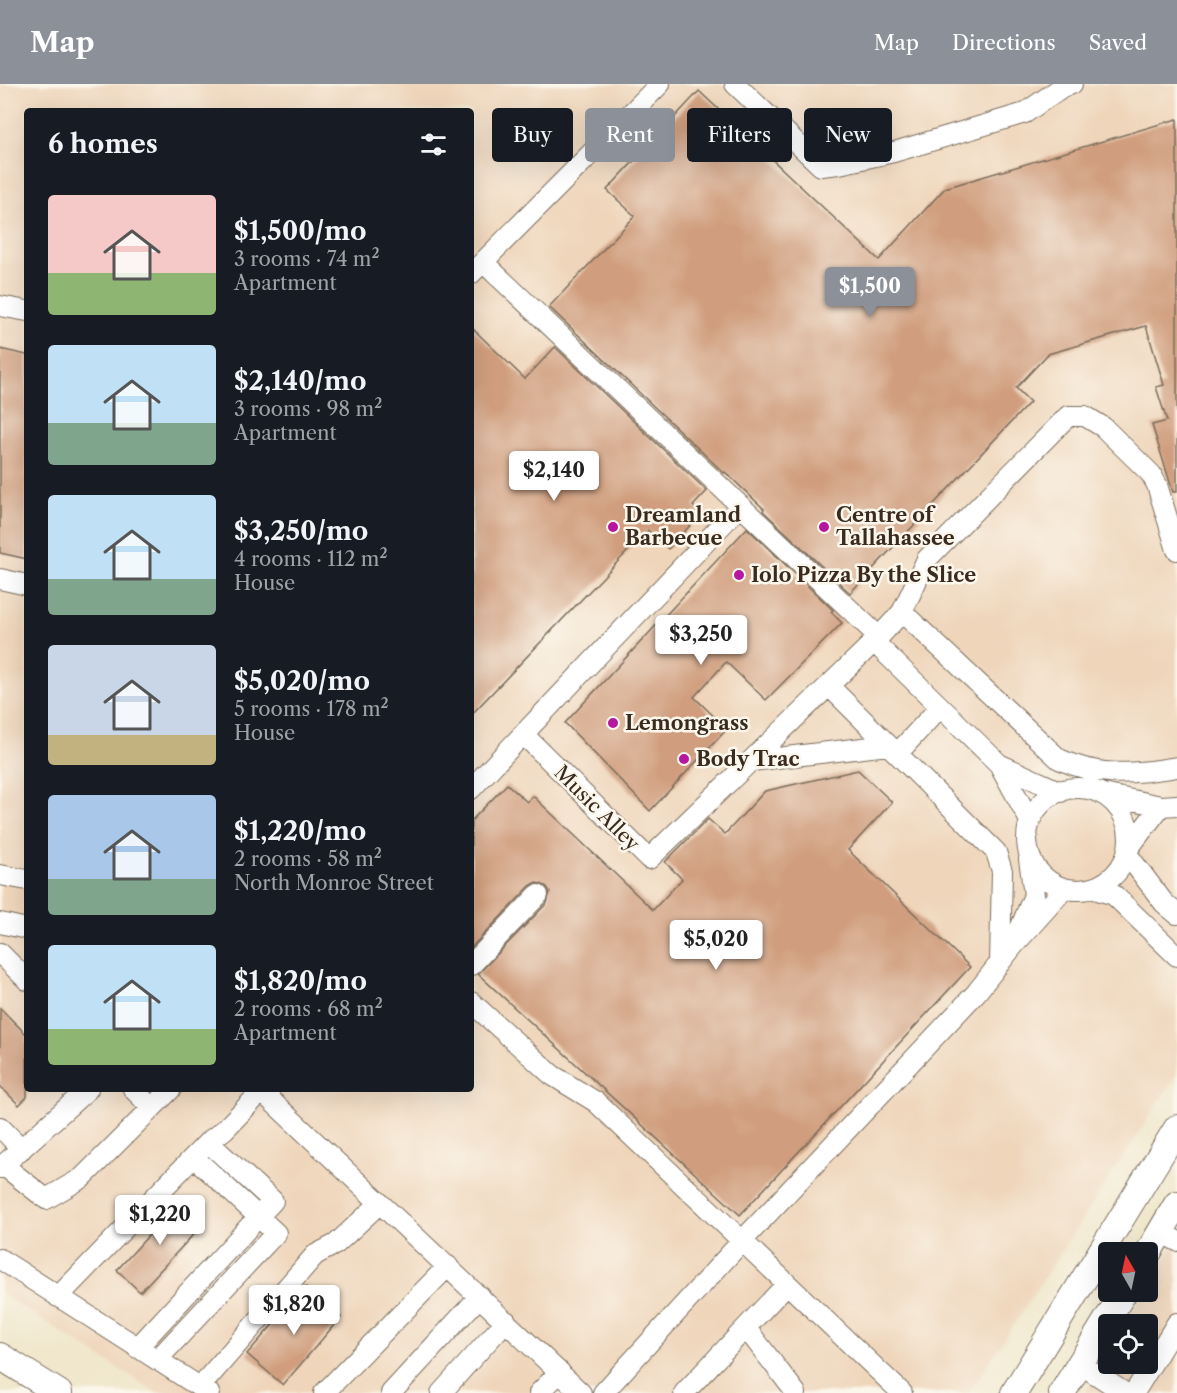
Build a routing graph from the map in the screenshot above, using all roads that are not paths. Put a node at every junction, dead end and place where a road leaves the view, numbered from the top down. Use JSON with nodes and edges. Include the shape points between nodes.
{"nodes":[{"id":1,"x":660,"y":84,"type":"edge"},
{"id":2,"x":1072,"y":84,"type":"edge"},
{"id":3,"x":741,"y":86,"type":"edge"},
{"id":4,"x":1043,"y":91,"type":"edge"},
{"id":5,"x":477,"y":268,"type":"edge"},
{"id":6,"x":0,"y":306,"type":"edge"},
{"id":7,"x":24,"y":310,"type":"edge"},
{"id":8,"x":740,"y":506,"type":"junction"},
{"id":9,"x":1177,"y":550,"type":"edge"},
{"id":10,"x":0,"y":579,"type":"edge"},
{"id":11,"x":24,"y":584,"type":"edge"},
{"id":12,"x":902,"y":612,"type":"junction"},
{"id":13,"x":877,"y":640,"type":"junction"},
{"id":14,"x":829,"y":687,"type":"junction"},
{"id":15,"x":940,"y":707,"type":"junction"},
{"id":16,"x":523,"y":734,"type":"junction"},
{"id":17,"x":892,"y":750,"type":"junction"},
{"id":18,"x":752,"y":760,"type":"junction"},
{"id":19,"x":999,"y":764,"type":"junction"},
{"id":20,"x":1177,"y":767,"type":"edge"},
{"id":21,"x":474,"y":786,"type":"edge"},
{"id":22,"x":1061,"y":792,"type":"junction"},
{"id":23,"x":1100,"y":794,"type":"junction"},
{"id":24,"x":1169,"y":806,"type":"edge"},
{"id":25,"x":1030,"y":820,"type":"junction"},
{"id":26,"x":1127,"y":851,"type":"junction"},
{"id":27,"x":1029,"y":854,"type":"junction"},
{"id":28,"x":0,"y":875,"type":"edge"},
{"id":29,"x":24,"y":879,"type":"edge"},
{"id":30,"x":1091,"y":888,"type":"junction"},
{"id":31,"x":1064,"y":889,"type":"junction"},
{"id":32,"x":538,"y":895,"type":"dead end"},
{"id":33,"x":1177,"y":914,"type":"edge"},
{"id":34,"x":0,"y":923,"type":"edge"},
{"id":35,"x":24,"y":928,"type":"edge"},
{"id":36,"x":1014,"y":945,"type":"junction"},
{"id":37,"x":0,"y":953,"type":"edge"},
{"id":38,"x":1177,"y":956,"type":"edge"},
{"id":39,"x":474,"y":962,"type":"edge"},
{"id":40,"x":1000,"y":963,"type":"junction"},
{"id":41,"x":24,"y":977,"type":"edge"},
{"id":42,"x":474,"y":1005,"type":"edge"},
{"id":43,"x":85,"y":1092,"type":"edge"},
{"id":44,"x":136,"y":1092,"type":"edge"},
{"id":45,"x":168,"y":1092,"type":"edge"},
{"id":46,"x":258,"y":1092,"type":"edge"},
{"id":47,"x":262,"y":1092,"type":"edge"},
{"id":48,"x":152,"y":1108,"type":"junction"},
{"id":49,"x":0,"y":1127,"type":"edge"},
{"id":50,"x":1177,"y":1128,"type":"edge"},
{"id":51,"x":208,"y":1142,"type":"junction"},
{"id":52,"x":22,"y":1149,"type":"junction"},
{"id":53,"x":2,"y":1167,"type":"edge"},
{"id":54,"x":380,"y":1203,"type":"junction"},
{"id":55,"x":1177,"y":1204,"type":"edge"},
{"id":56,"x":258,"y":1217,"type":"junction"},
{"id":57,"x":742,"y":1241,"type":"junction"},
{"id":58,"x":1162,"y":1242,"type":"edge"},
{"id":59,"x":105,"y":1249,"type":"junction"},
{"id":60,"x":0,"y":1259,"type":"edge"},
{"id":61,"x":448,"y":1266,"type":"junction"},
{"id":62,"x":787,"y":1284,"type":"junction"},
{"id":63,"x":480,"y":1296,"type":"junction"},
{"id":64,"x":58,"y":1297,"type":"junction"},
{"id":65,"x":1118,"y":1302,"type":"edge"},
{"id":66,"x":506,"y":1321,"type":"junction"},
{"id":67,"x":1177,"y":1323,"type":"edge"},
{"id":68,"x":746,"y":1328,"type":"junction"},
{"id":69,"x":137,"y":1348,"type":"junction"},
{"id":70,"x":0,"y":1356,"type":"edge"},
{"id":71,"x":157,"y":1360,"type":"junction"},
{"id":72,"x":1080,"y":1364,"type":"junction"},
{"id":73,"x":560,"y":1372,"type":"junction"},
{"id":74,"x":204,"y":1390,"type":"edge"},
{"id":75,"x":59,"y":1393,"type":"edge"},
{"id":76,"x":324,"y":1393,"type":"edge"},
{"id":77,"x":391,"y":1393,"type":"edge"},
{"id":78,"x":441,"y":1393,"type":"edge"},
{"id":79,"x":539,"y":1393,"type":"edge"},
{"id":80,"x":582,"y":1393,"type":"edge"},
{"id":81,"x":603,"y":1393,"type":"edge"},
{"id":82,"x":684,"y":1393,"type":"edge"},
{"id":83,"x":796,"y":1393,"type":"edge"},
{"id":84,"x":902,"y":1393,"type":"edge"},
{"id":85,"x":1014,"y":1393,"type":"edge"},
{"id":86,"x":1062,"y":1393,"type":"edge"},
{"id":87,"x":1125,"y":1393,"type":"edge"},
{"id":88,"x":1134,"y":1393,"type":"edge"}],
"edges":[{"from":1,"to":5,"type":"lane"},
{"from":2,"to":4,"type":"lane"},
{"from":3,"to":4,"type":"lane","via":[[821,166],[905,149],[1025,112]]},
{"from":5,"to":8,"type":"lane"},
{"from":6,"to":7,"type":"lane"},
{"from":8,"to":13,"type":"lane"},
{"from":8,"to":16,"type":"lane"},
{"from":9,"to":12,"type":"lane","name":"Music Alley","via":[[1151,474],[1103,427],[1085,416],[1068,416],[927,559]]},
{"from":10,"to":11,"type":"lane"},
{"from":12,"to":13,"type":"lane","name":"Music Alley"},
{"from":12,"to":20,"type":"lane","via":[[1059,759],[1092,770],[1136,774]]},
{"from":13,"to":14,"type":"lane","name":"Music Alley"},
{"from":13,"to":15,"type":"lane"},
{"from":14,"to":17,"type":"lane"},
{"from":14,"to":18,"type":"lane","name":"Music Alley"},
{"from":15,"to":17,"type":"lane"},
{"from":15,"to":19,"type":"lane"},
{"from":16,"to":18,"type":"lane","name":"Music Alley","via":[[649,859]]},
{"from":16,"to":21,"type":"lane"},
{"from":17,"to":18,"type":"lane"},
{"from":17,"to":40,"type":"lane","via":[[996,852],[1002,872]]},
{"from":19,"to":22,"type":"lane"},
{"from":19,"to":25,"type":"lane"},
{"from":22,"to":23,"type":"lane","via":[[1084,789]]},
{"from":22,"to":25,"type":"lane","via":[[1039,806]]},
{"from":23,"to":24,"type":"lane"},
{"from":23,"to":26,"type":"lane","via":[[1124,816]]},
{"from":24,"to":26,"type":"lane"},
{"from":25,"to":27,"type":"lane","via":[[1026,837]]},
{"from":26,"to":30,"type":"lane","via":[[1123,864],[1112,877]]},
{"from":26,"to":33,"type":"lane","via":[[1164,903]]},
{"from":27,"to":31,"type":"lane","via":[[1036,870]]},
{"from":27,"to":36,"type":"lane","via":[[1034,895]]},
{"from":28,"to":29,"type":"lane"},
{"from":30,"to":31,"type":"lane"},
{"from":30,"to":38,"type":"lane","via":[[1114,895]]},
{"from":31,"to":36,"type":"lane"},
{"from":32,"to":39,"type":"lane"},
{"from":34,"to":35,"type":"lane"},
{"from":36,"to":40,"type":"lane"},
{"from":37,"to":41,"type":"lane"},
{"from":40,"to":57,"type":"lane"},
{"from":42,"to":57,"type":"lane","via":[[552,1075],[596,1102]]},
{"from":43,"to":52,"type":"lane"},
{"from":44,"to":48,"type":"lane"},
{"from":45,"to":48,"type":"lane"},
{"from":46,"to":51,"type":"lane"},
{"from":47,"to":54,"type":"lane"},
{"from":48,"to":53,"type":"lane","via":[[82,1178],[46,1199]]},
{"from":49,"to":52,"type":"lane"},
{"from":50,"to":85,"type":"main road"},
{"from":51,"to":56,"type":"lane","via":[[273,1201]]},
{"from":51,"to":59,"type":"lane"},
{"from":52,"to":53,"type":"lane"},
{"from":54,"to":61,"type":"lane"},
{"from":54,"to":74,"type":"lane","via":[[336,1244],[315,1255]]},
{"from":55,"to":58,"type":"main road"},
{"from":56,"to":59,"type":"lane","via":[[245,1185],[216,1156],[200,1163],[135,1233]]},
{"from":56,"to":69,"type":"lane"},
{"from":56,"to":71,"type":"lane","via":[[276,1233]]},
{"from":57,"to":62,"type":"lane"},
{"from":57,"to":81,"type":"lane"},
{"from":59,"to":64,"type":"lane"},
{"from":60,"to":64,"type":"lane"},
{"from":61,"to":63,"type":"lane"},
{"from":61,"to":76,"type":"lane"},
{"from":62,"to":68,"type":"lane"},
{"from":62,"to":84,"type":"lane"},
{"from":63,"to":66,"type":"lane"},
{"from":63,"to":77,"type":"lane"},
{"from":64,"to":69,"type":"lane"},
{"from":65,"to":72,"type":"main road"},
{"from":66,"to":73,"type":"lane"},
{"from":66,"to":78,"type":"lane"},
{"from":67,"to":88,"type":"lane"},
{"from":68,"to":82,"type":"lane"},
{"from":68,"to":83,"type":"lane"},
{"from":69,"to":71,"type":"lane"},
{"from":70,"to":75,"type":"main road"},
{"from":71,"to":74,"type":"lane"},
{"from":72,"to":86,"type":"main road"},
{"from":72,"to":87,"type":"lane"},
{"from":73,"to":79,"type":"lane"},
{"from":73,"to":80,"type":"lane"}]}
